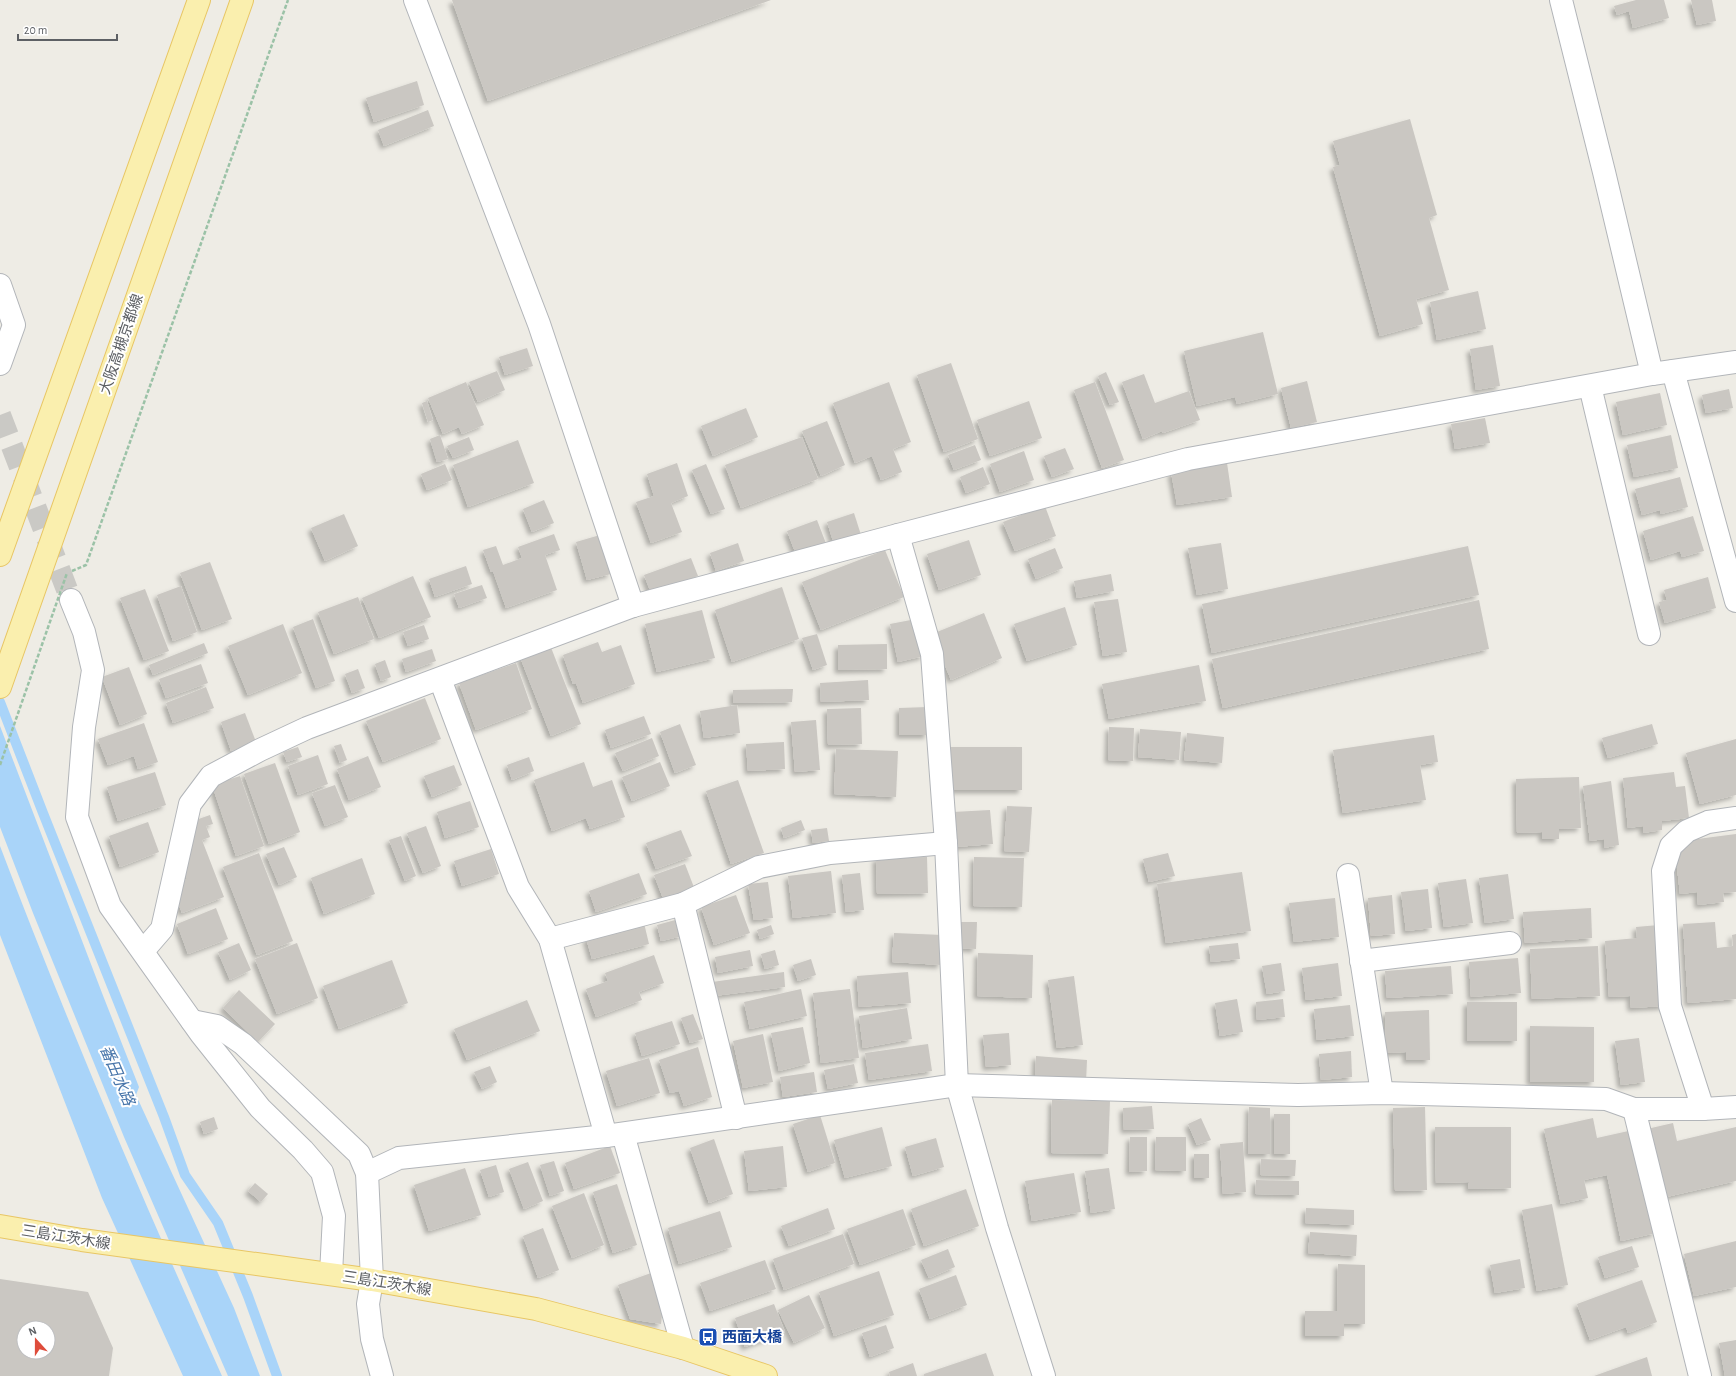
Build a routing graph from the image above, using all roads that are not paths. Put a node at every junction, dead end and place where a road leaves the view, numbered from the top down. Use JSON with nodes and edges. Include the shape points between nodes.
{"nodes":[{"id":1,"x":199,"y":0,"type":"edge"},
{"id":2,"x":242,"y":0,"type":"edge"},
{"id":3,"x":415,"y":0,"type":"edge"},
{"id":4,"x":1561,"y":0,"type":"edge"},
{"id":5,"x":0,"y":285,"type":"edge"},
{"id":6,"x":1736,"y":362,"type":"edge"},
{"id":7,"x":0,"y":364,"type":"edge"},
{"id":8,"x":1673,"y":371,"type":"junction"},
{"id":9,"x":1652,"y":374,"type":"junction"},
{"id":10,"x":1590,"y":386,"type":"junction"},
{"id":11,"x":898,"y":535,"type":"junction"},
{"id":12,"x":0,"y":555,"type":"edge"},
{"id":13,"x":71,"y":600,"type":"tunnel mouth"},
{"id":14,"x":1736,"y":601,"type":"edge"},
{"id":15,"x":633,"y":606,"type":"junction"},
{"id":16,"x":1649,"y":634,"type":"dead end"},
{"id":17,"x":440,"y":679,"type":"junction"},
{"id":18,"x":0,"y":687,"type":"edge"},
{"id":19,"x":1736,"y":818,"type":"edge"},
{"id":20,"x":946,"y":843,"type":"junction"},
{"id":21,"x":1348,"y":874,"type":"dead end"},
{"id":22,"x":683,"y":904,"type":"junction"},
{"id":23,"x":550,"y":939,"type":"junction"},
{"id":24,"x":1510,"y":943,"type":"dead end"},
{"id":25,"x":142,"y":951,"type":"junction"},
{"id":26,"x":1361,"y":961,"type":"junction"},
{"id":27,"x":192,"y":1021,"type":"junction"},
{"id":28,"x":957,"y":1085,"type":"junction"},
{"id":29,"x":1382,"y":1093,"type":"junction"},
{"id":30,"x":1736,"y":1107,"type":"edge"},
{"id":31,"x":1634,"y":1108,"type":"junction"},
{"id":32,"x":1703,"y":1109,"type":"junction"},
{"id":33,"x":736,"y":1118,"type":"junction"},
{"id":34,"x":614,"y":1135,"type":"junction"},
{"id":35,"x":367,"y":1173,"type":"junction"},
{"id":36,"x":0,"y":1226,"type":"edge"},
{"id":37,"x":331,"y":1274,"type":"junction"},
{"id":38,"x":372,"y":1280,"type":"junction"},
{"id":39,"x":683,"y":1348,"type":"junction"},
{"id":40,"x":382,"y":1376,"type":"edge"},
{"id":41,"x":766,"y":1376,"type":"edge"},
{"id":42,"x":1044,"y":1376,"type":"edge"},
{"id":43,"x":1700,"y":1376,"type":"edge"}],
"edges":[{"from":1,"to":12,"type":"main road"},
{"from":2,"to":18,"type":"main road","name":"大阪高槻京都線"},
{"from":3,"to":15,"type":"street","via":[[540,324]]},
{"from":4,"to":9,"type":"street"},
{"from":5,"to":7,"type":"street","via":[[14,325]]},
{"from":6,"to":8,"type":"street"},
{"from":8,"to":9,"type":"street"},
{"from":8,"to":14,"type":"street"},
{"from":9,"to":10,"type":"street"},
{"from":10,"to":11,"type":"street","via":[[1188,460]]},
{"from":10,"to":16,"type":"street"},
{"from":11,"to":15,"type":"street"},
{"from":11,"to":20,"type":"street","via":[[932,654]]},
{"from":13,"to":25,"type":"street","via":[[84,632],[93,670],[84,727],[77,817],[110,906]]},
{"from":15,"to":17,"type":"street"},
{"from":17,"to":23,"type":"street","via":[[518,887]]},
{"from":17,"to":25,"type":"street","via":[[307,728],[211,776],[190,804],[162,929]]},
{"from":19,"to":32,"type":"street","via":[[1708,822],[1687,831],[1671,846],[1663,870],[1670,1006]]},
{"from":20,"to":22,"type":"street","via":[[830,852],[759,867]]},
{"from":20,"to":28,"type":"street"},
{"from":21,"to":26,"type":"street"},
{"from":22,"to":23,"type":"street"},
{"from":22,"to":33,"type":"street"},
{"from":23,"to":34,"type":"street"},
{"from":24,"to":26,"type":"street"},
{"from":25,"to":27,"type":"street"},
{"from":26,"to":29,"type":"street"},
{"from":27,"to":35,"type":"street","via":[[217,1026],[243,1044],[359,1154]]},
{"from":27,"to":37,"type":"street","via":[[260,1108],[304,1150],[322,1172],[334,1216]]},
{"from":28,"to":29,"type":"street","via":[[1298,1095]]},
{"from":28,"to":33,"type":"street"},
{"from":28,"to":42,"type":"street","via":[[997,1228]]},
{"from":29,"to":31,"type":"street","via":[[1606,1099]]},
{"from":30,"to":32,"type":"street"},
{"from":31,"to":32,"type":"street"},
{"from":31,"to":43,"type":"street"},
{"from":33,"to":34,"type":"street"},
{"from":34,"to":35,"type":"street","via":[[399,1158]]},
{"from":34,"to":39,"type":"street"},
{"from":35,"to":38,"type":"street"},
{"from":36,"to":37,"type":"main road","name":"三島江茨木線","via":[[82,1240]]},
{"from":37,"to":38,"type":"main road","name":"三島江茨木線"},
{"from":38,"to":39,"type":"main road","name":"三島江茨木線","via":[[536,1309]]},
{"from":38,"to":40,"type":"street","via":[[368,1304],[372,1339]]},
{"from":39,"to":41,"type":"main road","name":"三島江茨木線"}]}
